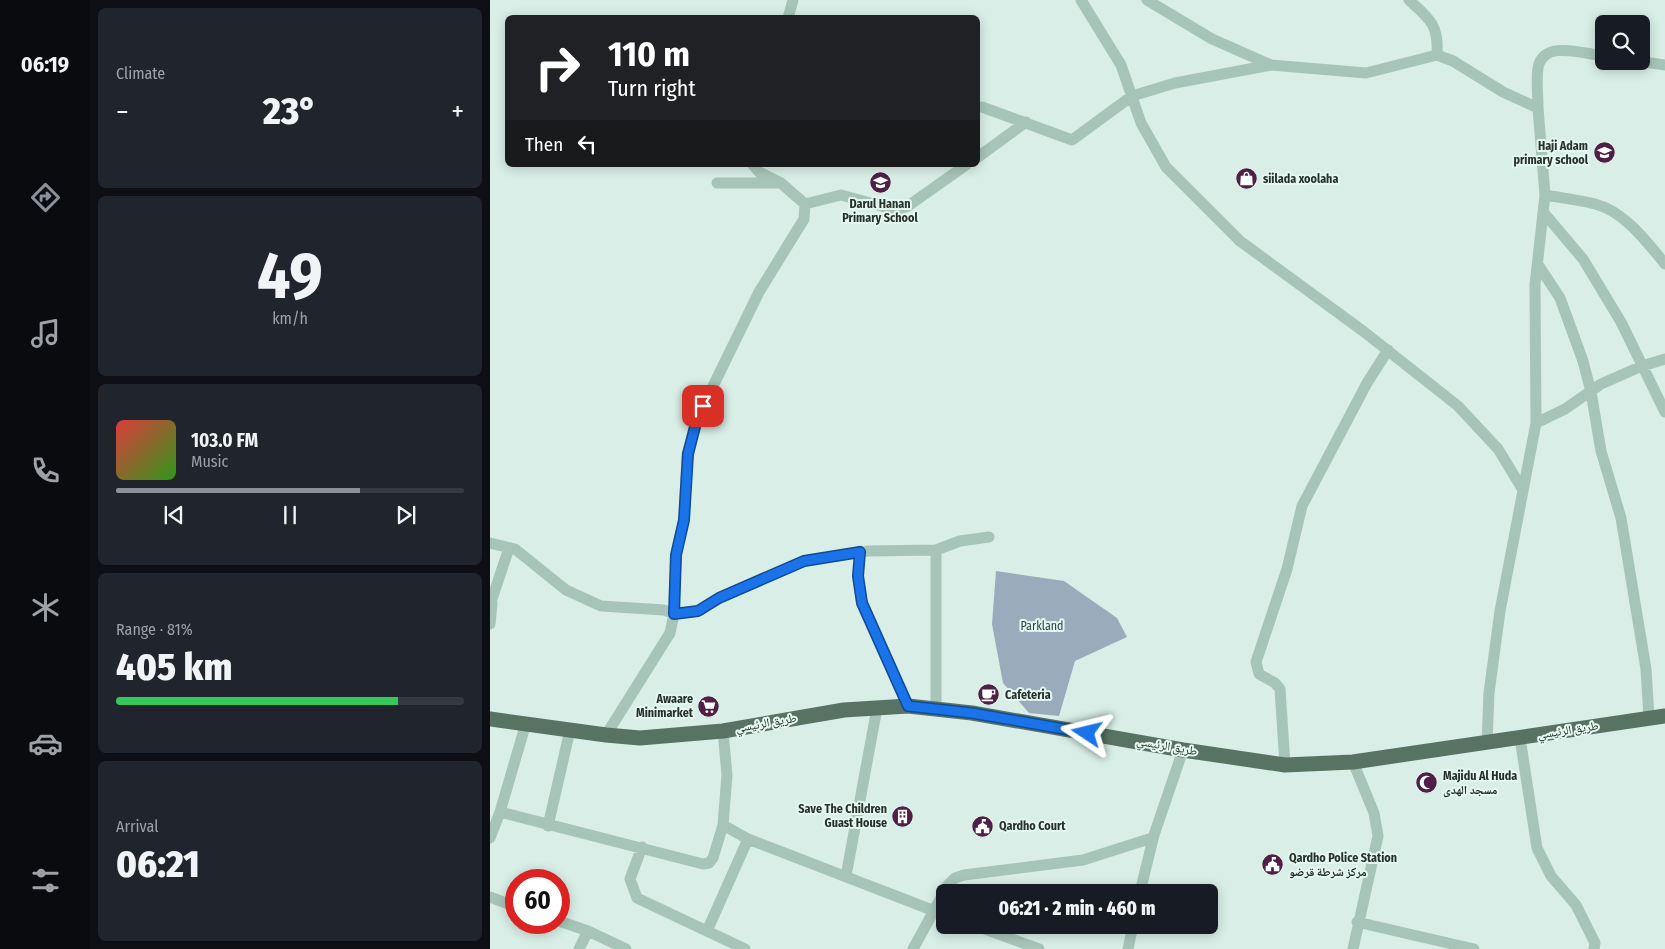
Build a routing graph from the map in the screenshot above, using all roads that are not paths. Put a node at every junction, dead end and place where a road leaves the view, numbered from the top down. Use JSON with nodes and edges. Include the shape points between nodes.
{"nodes":[{"id":1,"x":793,"y":0,"type":"edge"},
{"id":2,"x":1081,"y":0,"type":"edge"},
{"id":3,"x":1147,"y":0,"type":"edge"},
{"id":4,"x":1409,"y":0,"type":"edge"},
{"id":5,"x":789,"y":15,"type":"edge"},
{"id":6,"x":1437,"y":55,"type":"junction"},
{"id":7,"x":1595,"y":55,"type":"edge"},
{"id":8,"x":1650,"y":63,"type":"edge"},
{"id":9,"x":1271,"y":65,"type":"junction"},
{"id":10,"x":1665,"y":65,"type":"edge"},
{"id":11,"x":1132,"y":96,"type":"junction"},
{"id":12,"x":982,"y":106,"type":"dead end"},
{"id":13,"x":1538,"y":108,"type":"junction"},
{"id":14,"x":1026,"y":122,"type":"junction"},
{"id":15,"x":980,"y":156,"type":"edge"},
{"id":16,"x":754,"y":167,"type":"edge"},
{"id":17,"x":963,"y":167,"type":"edge"},
{"id":18,"x":717,"y":183,"type":"dead end"},
{"id":19,"x":781,"y":183,"type":"junction"},
{"id":20,"x":1546,"y":196,"type":"junction"},
{"id":21,"x":805,"y":204,"type":"junction"},
{"id":22,"x":1544,"y":213,"type":"junction"},
{"id":23,"x":1665,"y":264,"type":"edge"},
{"id":24,"x":1538,"y":266,"type":"junction"},
{"id":25,"x":1388,"y":350,"type":"junction"},
{"id":26,"x":1665,"y":359,"type":"edge"},
{"id":27,"x":1642,"y":366,"type":"junction"},
{"id":28,"x":1591,"y":392,"type":"junction"},
{"id":29,"x":1665,"y":412,"type":"edge"},
{"id":30,"x":1536,"y":423,"type":"junction"},
{"id":31,"x":1522,"y":490,"type":"junction"},
{"id":32,"x":989,"y":537,"type":"dead end"},
{"id":33,"x":490,"y":542,"type":"edge"},
{"id":34,"x":509,"y":548,"type":"junction"},
{"id":35,"x":936,"y":550,"type":"junction"},
{"id":36,"x":860,"y":552,"type":"junction"},
{"id":37,"x":491,"y":599,"type":"edge"},
{"id":38,"x":674,"y":614,"type":"junction"},
{"id":39,"x":490,"y":624,"type":"edge"},
{"id":40,"x":908,"y":706,"type":"junction"},
{"id":41,"x":877,"y":708,"type":"junction"},
{"id":42,"x":936,"y":709,"type":"junction"},
{"id":43,"x":1665,"y":716,"type":"edge"},
{"id":44,"x":1648,"y":718,"type":"junction"},
{"id":45,"x":490,"y":719,"type":"edge"},
{"id":46,"x":526,"y":723,"type":"junction"},
{"id":47,"x":570,"y":730,"type":"junction"},
{"id":48,"x":724,"y":731,"type":"junction"},
{"id":49,"x":606,"y":735,"type":"junction"},
{"id":50,"x":1520,"y":738,"type":"junction"},
{"id":51,"x":1488,"y":743,"type":"junction"},
{"id":52,"x":1183,"y":750,"type":"junction"},
{"id":53,"x":1353,"y":762,"type":"junction"},
{"id":54,"x":1286,"y":764,"type":"junction"},
{"id":55,"x":500,"y":812,"type":"junction"},
{"id":56,"x":723,"y":825,"type":"junction"},
{"id":57,"x":548,"y":826,"type":"junction"},
{"id":58,"x":1154,"y":835,"type":"junction"},
{"id":59,"x":490,"y":838,"type":"edge"},
{"id":60,"x":748,"y":839,"type":"junction"},
{"id":61,"x":642,"y":847,"type":"junction"},
{"id":62,"x":846,"y":876,"type":"junction"},
{"id":63,"x":1142,"y":884,"type":"edge"},
{"id":64,"x":490,"y":897,"type":"edge"},
{"id":65,"x":505,"y":903,"type":"edge"},
{"id":66,"x":933,"y":911,"type":"junction"},
{"id":67,"x":936,"y":912,"type":"edge"},
{"id":68,"x":1357,"y":922,"type":"junction"},
{"id":69,"x":570,"y":925,"type":"edge"},
{"id":70,"x":588,"y":931,"type":"junction"},
{"id":71,"x":707,"y":931,"type":"junction"},
{"id":72,"x":997,"y":934,"type":"edge"},
{"id":73,"x":1131,"y":934,"type":"edge"},
{"id":74,"x":725,"y":945,"type":"edge"},
{"id":75,"x":1034,"y":948,"type":"edge"},
{"id":76,"x":579,"y":949,"type":"edge"},
{"id":77,"x":626,"y":949,"type":"edge"},
{"id":78,"x":744,"y":949,"type":"edge"},
{"id":79,"x":913,"y":949,"type":"edge"},
{"id":80,"x":1128,"y":949,"type":"edge"},
{"id":81,"x":1353,"y":949,"type":"edge"},
{"id":82,"x":1474,"y":949,"type":"edge"},
{"id":83,"x":1594,"y":949,"type":"edge"}],
"edges":[{"from":1,"to":5,"type":"street"},
{"from":2,"to":11,"type":"street","via":[[1121,65]]},
{"from":3,"to":9,"type":"street","via":[[1212,39]]},
{"from":4,"to":6,"type":"street","via":[[1437,31]]},
{"from":6,"to":9,"type":"street","via":[[1366,73]]},
{"from":6,"to":13,"type":"street","via":[[1454,61],[1503,92]]},
{"from":7,"to":13,"type":"street","via":[[1562,50],[1544,55],[1538,67]]},
{"from":8,"to":10,"type":"street"},
{"from":9,"to":11,"type":"street","via":[[1175,83]]},
{"from":11,"to":14,"type":"street","via":[[1072,140]]},
{"from":11,"to":25,"type":"street","via":[[1141,123],[1166,167],[1240,241]]},
{"from":12,"to":14,"type":"street"},
{"from":13,"to":20,"type":"street"},
{"from":14,"to":15,"type":"street"},
{"from":16,"to":19,"type":"street"},
{"from":17,"to":21,"type":"street","via":[[908,206],[896,210],[841,195]]},
{"from":18,"to":19,"type":"street"},
{"from":19,"to":21,"type":"street"},
{"from":20,"to":22,"type":"street"},
{"from":20,"to":23,"type":"street","via":[[1597,204],[1616,212]]},
{"from":21,"to":38,"type":"street","via":[[804,219],[759,292],[697,419],[688,454],[684,520],[676,555]]},
{"from":22,"to":24,"type":"street"},
{"from":22,"to":27,"type":"street","via":[[1583,260],[1621,322]]},
{"from":24,"to":28,"type":"street","via":[[1560,298]]},
{"from":24,"to":30,"type":"street","via":[[1535,285]]},
{"from":25,"to":31,"type":"street","via":[[1477,425],[1498,449]]},
{"from":25,"to":54,"type":"street","via":[[1302,506],[1287,569],[1256,662],[1258,674],[1280,689]]},
{"from":26,"to":27,"type":"street"},
{"from":27,"to":28,"type":"street","via":[[1601,384]]},
{"from":27,"to":29,"type":"street"},
{"from":28,"to":30,"type":"street"},
{"from":28,"to":44,"type":"street","via":[[1601,451],[1621,518],[1646,669]]},
{"from":30,"to":31,"type":"street"},
{"from":31,"to":51,"type":"street","via":[[1500,611],[1489,693]]},
{"from":32,"to":35,"type":"street","via":[[960,541]]},
{"from":33,"to":34,"type":"street"},
{"from":34,"to":37,"type":"street"},
{"from":34,"to":38,"type":"street","via":[[526,557],[566,590],[601,606],[664,610]]},
{"from":35,"to":36,"type":"street"},
{"from":35,"to":42,"type":"street"},
{"from":36,"to":38,"type":"street","via":[[804,561],[719,598],[698,611]]},
{"from":36,"to":40,"type":"street","via":[[858,576],[862,603]]},
{"from":37,"to":39,"type":"street"},
{"from":38,"to":49,"type":"street","via":[[670,633]]},
{"from":40,"to":41,"type":"main road","name":"طريق الرئيسي"},
{"from":40,"to":42,"type":"main road","name":"طريق الرئيسي"},
{"from":41,"to":48,"type":"main road","name":"طريق الرئيسي","via":[[844,710]]},
{"from":41,"to":62,"type":"street"},
{"from":42,"to":52,"type":"main road","name":"طريق الرئيسي"},
{"from":43,"to":44,"type":"main road","name":"طريق الرئيسي"},
{"from":44,"to":50,"type":"main road","name":"طريق الرئيسي"},
{"from":45,"to":46,"type":"main road","name":"طريق الرئيسي"},
{"from":46,"to":47,"type":"main road","name":"طريق الرئيسي"},
{"from":46,"to":55,"type":"street"},
{"from":47,"to":49,"type":"main road","name":"طريق الرئيسي"},
{"from":47,"to":57,"type":"street"},
{"from":48,"to":49,"type":"main road","name":"طريق الرئيسي","via":[[640,738]]},
{"from":48,"to":56,"type":"street","via":[[727,775]]},
{"from":50,"to":51,"type":"main road","name":"طريق الرئيسي"},
{"from":50,"to":83,"type":"street","via":[[1537,848],[1551,876],[1576,905],[1595,943]]},
{"from":51,"to":53,"type":"main road","name":"طريق الرئيسي"},
{"from":52,"to":54,"type":"main road","name":"طريق الرئيسي"},
{"from":52,"to":58,"type":"street"},
{"from":53,"to":54,"type":"main road","name":"طريق الرئيسي"},
{"from":53,"to":68,"type":"street","via":[[1378,824],[1376,846]]},
{"from":55,"to":57,"type":"street"},
{"from":55,"to":59,"type":"street"},
{"from":56,"to":60,"type":"street"},
{"from":56,"to":61,"type":"street","via":[[709,863]]},
{"from":57,"to":61,"type":"street"},
{"from":58,"to":63,"type":"street"},
{"from":58,"to":66,"type":"street","via":[[1083,860],[955,878]]},
{"from":60,"to":62,"type":"street"},
{"from":60,"to":71,"type":"street"},
{"from":61,"to":71,"type":"street","via":[[630,880],[637,898]]},
{"from":62,"to":66,"type":"street"},
{"from":64,"to":65,"type":"street"},
{"from":66,"to":67,"type":"street"},
{"from":66,"to":79,"type":"street"},
{"from":68,"to":81,"type":"street"},
{"from":68,"to":82,"type":"street"},
{"from":69,"to":70,"type":"street"},
{"from":70,"to":76,"type":"street"},
{"from":70,"to":77,"type":"street"},
{"from":71,"to":74,"type":"street"},
{"from":72,"to":75,"type":"street"},
{"from":73,"to":80,"type":"street"},
{"from":74,"to":78,"type":"street"}]}
